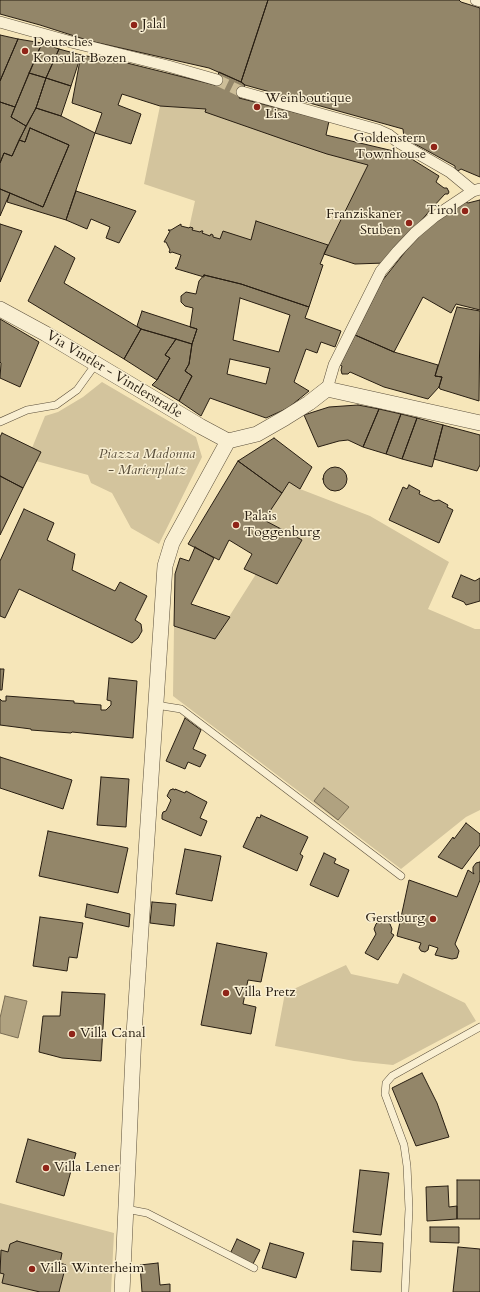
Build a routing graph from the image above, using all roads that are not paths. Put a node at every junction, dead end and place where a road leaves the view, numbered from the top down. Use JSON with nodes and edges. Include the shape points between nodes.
{"nodes":[{"id":1,"x":476,"y":0,"type":"edge"},
{"id":2,"x":480,"y":1,"type":"edge"},
{"id":3,"x":0,"y":22,"type":"edge"},
{"id":4,"x":217,"y":80,"type":"tunnel mouth"},
{"id":5,"x":242,"y":92,"type":"tunnel mouth"},
{"id":6,"x":476,"y":190,"type":"edge"},
{"id":7,"x":0,"y":309,"type":"edge"},
{"id":8,"x":95,"y":365,"type":"junction"},
{"id":9,"x":327,"y":388,"type":"junction"},
{"id":10,"x":0,"y":422,"type":"edge"},
{"id":11,"x":480,"y":423,"type":"edge"},
{"id":12,"x":228,"y":441,"type":"junction"},
{"id":13,"x":156,"y":705,"type":"junction"},
{"id":14,"x":401,"y":876,"type":"dead end"},
{"id":15,"x":480,"y":1027,"type":"edge"},
{"id":16,"x":126,"y":1209,"type":"junction"},
{"id":17,"x":254,"y":1268,"type":"dead end"},
{"id":18,"x":122,"y":1292,"type":"edge"},
{"id":19,"x":405,"y":1292,"type":"edge"}],
"edges":[{"from":1,"to":2,"type":"street"},
{"from":3,"to":4,"type":"street"},
{"from":5,"to":6,"type":"street","via":[[378,130]]},
{"from":6,"to":9,"type":"street","via":[[434,216],[381,271],[334,365]]},
{"from":7,"to":8,"type":"street","name":"Via Vintler - Vintlerstraße"},
{"from":8,"to":10,"type":"lane","via":[[77,390],[56,405],[27,410]]},
{"from":8,"to":12,"type":"street","name":"Via Vintler - Vintlerstraße"},
{"from":9,"to":11,"type":"street"},
{"from":9,"to":12,"type":"street","via":[[294,413],[257,434]]},
{"from":12,"to":13,"type":"street","via":[[172,543],[165,566]]},
{"from":13,"to":14,"type":"lane","via":[[180,709]]},
{"from":13,"to":16,"type":"street","via":[[134,1034]]},
{"from":15,"to":19,"type":"lane","via":[[392,1076],[386,1083],[385,1094],[404,1145],[407,1166],[409,1209]]},
{"from":16,"to":17,"type":"lane","via":[[147,1213]]},
{"from":16,"to":18,"type":"street"}]}
